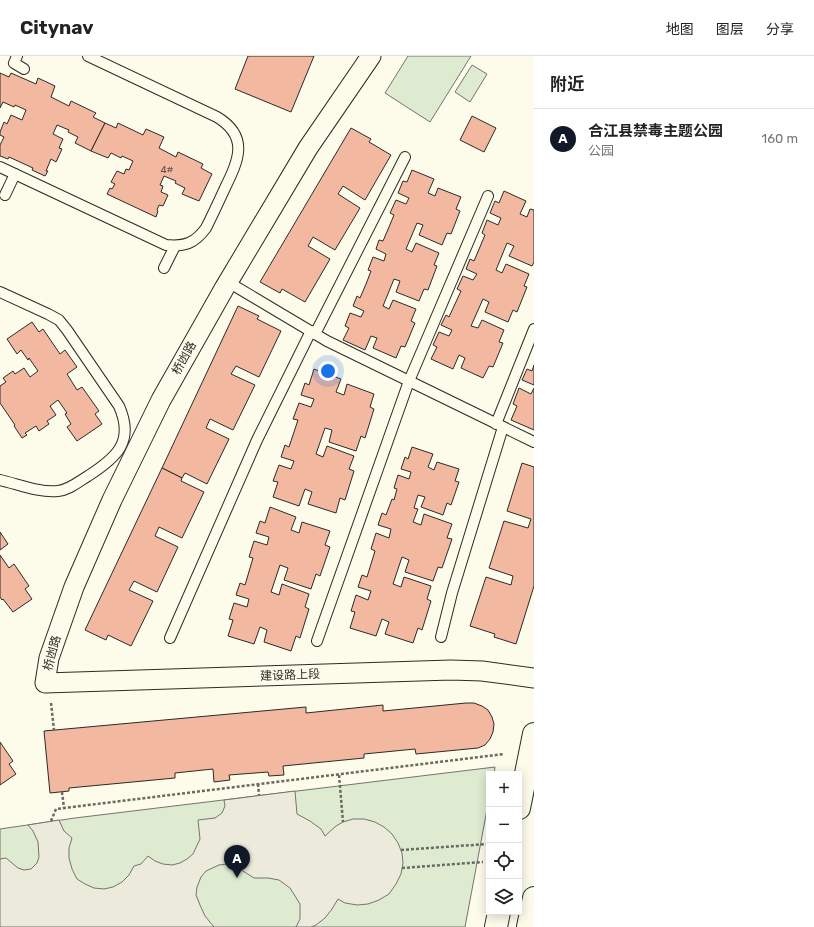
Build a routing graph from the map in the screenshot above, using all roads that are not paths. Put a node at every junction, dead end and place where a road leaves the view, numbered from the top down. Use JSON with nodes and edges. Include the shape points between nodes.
{"nodes":[{"id":1,"x":17,"y":56,"type":"edge"},
{"id":2,"x":88,"y":56,"type":"edge"},
{"id":3,"x":371,"y":56,"type":"edge"},
{"id":4,"x":24,"y":69,"type":"dead end"},
{"id":5,"x":405,"y":157,"type":"dead end"},
{"id":6,"x":0,"y":167,"type":"edge"},
{"id":7,"x":15,"y":174,"type":"junction"},
{"id":8,"x":5,"y":195,"type":"dead end"},
{"id":9,"x":488,"y":196,"type":"dead end"},
{"id":10,"x":175,"y":246,"type":"junction"},
{"id":11,"x":164,"y":268,"type":"dead end"},
{"id":12,"x":228,"y":282,"type":"junction"},
{"id":13,"x":0,"y":292,"type":"edge"},
{"id":14,"x":534,"y":329,"type":"edge"},
{"id":15,"x":313,"y":332,"type":"junction"},
{"id":16,"x":409,"y":381,"type":"junction"},
{"id":17,"x":499,"y":426,"type":"junction"},
{"id":18,"x":534,"y":442,"type":"edge"},
{"id":19,"x":0,"y":480,"type":"edge"},
{"id":20,"x":170,"y":638,"type":"dead end"},
{"id":21,"x":442,"y":638,"type":"dead end"},
{"id":22,"x":318,"y":641,"type":"dead end"},
{"id":23,"x":534,"y":678,"type":"edge"},
{"id":24,"x":47,"y":683,"type":"joint"},
{"id":25,"x":534,"y":735,"type":"edge"},
{"id":26,"x":519,"y":807,"type":"edge"},
{"id":27,"x":534,"y":898,"type":"edge"},
{"id":28,"x":498,"y":915,"type":"edge"},
{"id":29,"x":496,"y":927,"type":"edge"},
{"id":30,"x":528,"y":927,"type":"edge"}],
"edges":[{"from":1,"to":4,"type":"lane","via":[[14,64]]},
{"from":2,"to":10,"type":"lane","via":[[218,118],[234,133],[239,148],[236,164],[206,228],[193,241]]},
{"from":3,"to":12,"type":"street","name":"桥凼路","via":[[308,148]]},
{"from":5,"to":15,"type":"lane"},
{"from":6,"to":7,"type":"lane"},
{"from":7,"to":8,"type":"lane"},
{"from":7,"to":10,"type":"lane","via":[[157,242]]},
{"from":9,"to":16,"type":"lane"},
{"from":10,"to":11,"type":"lane"},
{"from":12,"to":15,"type":"lane"},
{"from":12,"to":24,"type":"street","name":"桥凼路","via":[[161,400],[112,500],[74,587],[49,658]]},
{"from":13,"to":19,"type":"lane","via":[[59,320],[119,406],[123,415],[124,436],[112,459],[70,487],[59,491],[46,491]]},
{"from":14,"to":17,"type":"lane"},
{"from":15,"to":16,"type":"lane"},
{"from":15,"to":20,"type":"lane","via":[[257,440]]},
{"from":16,"to":17,"type":"lane"},
{"from":16,"to":22,"type":"lane"},
{"from":17,"to":18,"type":"lane"},
{"from":17,"to":21,"type":"lane","via":[[452,593]]},
{"from":23,"to":24,"type":"street","name":"建设路上段","via":[[482,670],[451,670]]},
{"from":25,"to":26,"type":"main road"},
{"from":27,"to":30,"type":"main road"},
{"from":28,"to":29,"type":"main road"}]}
